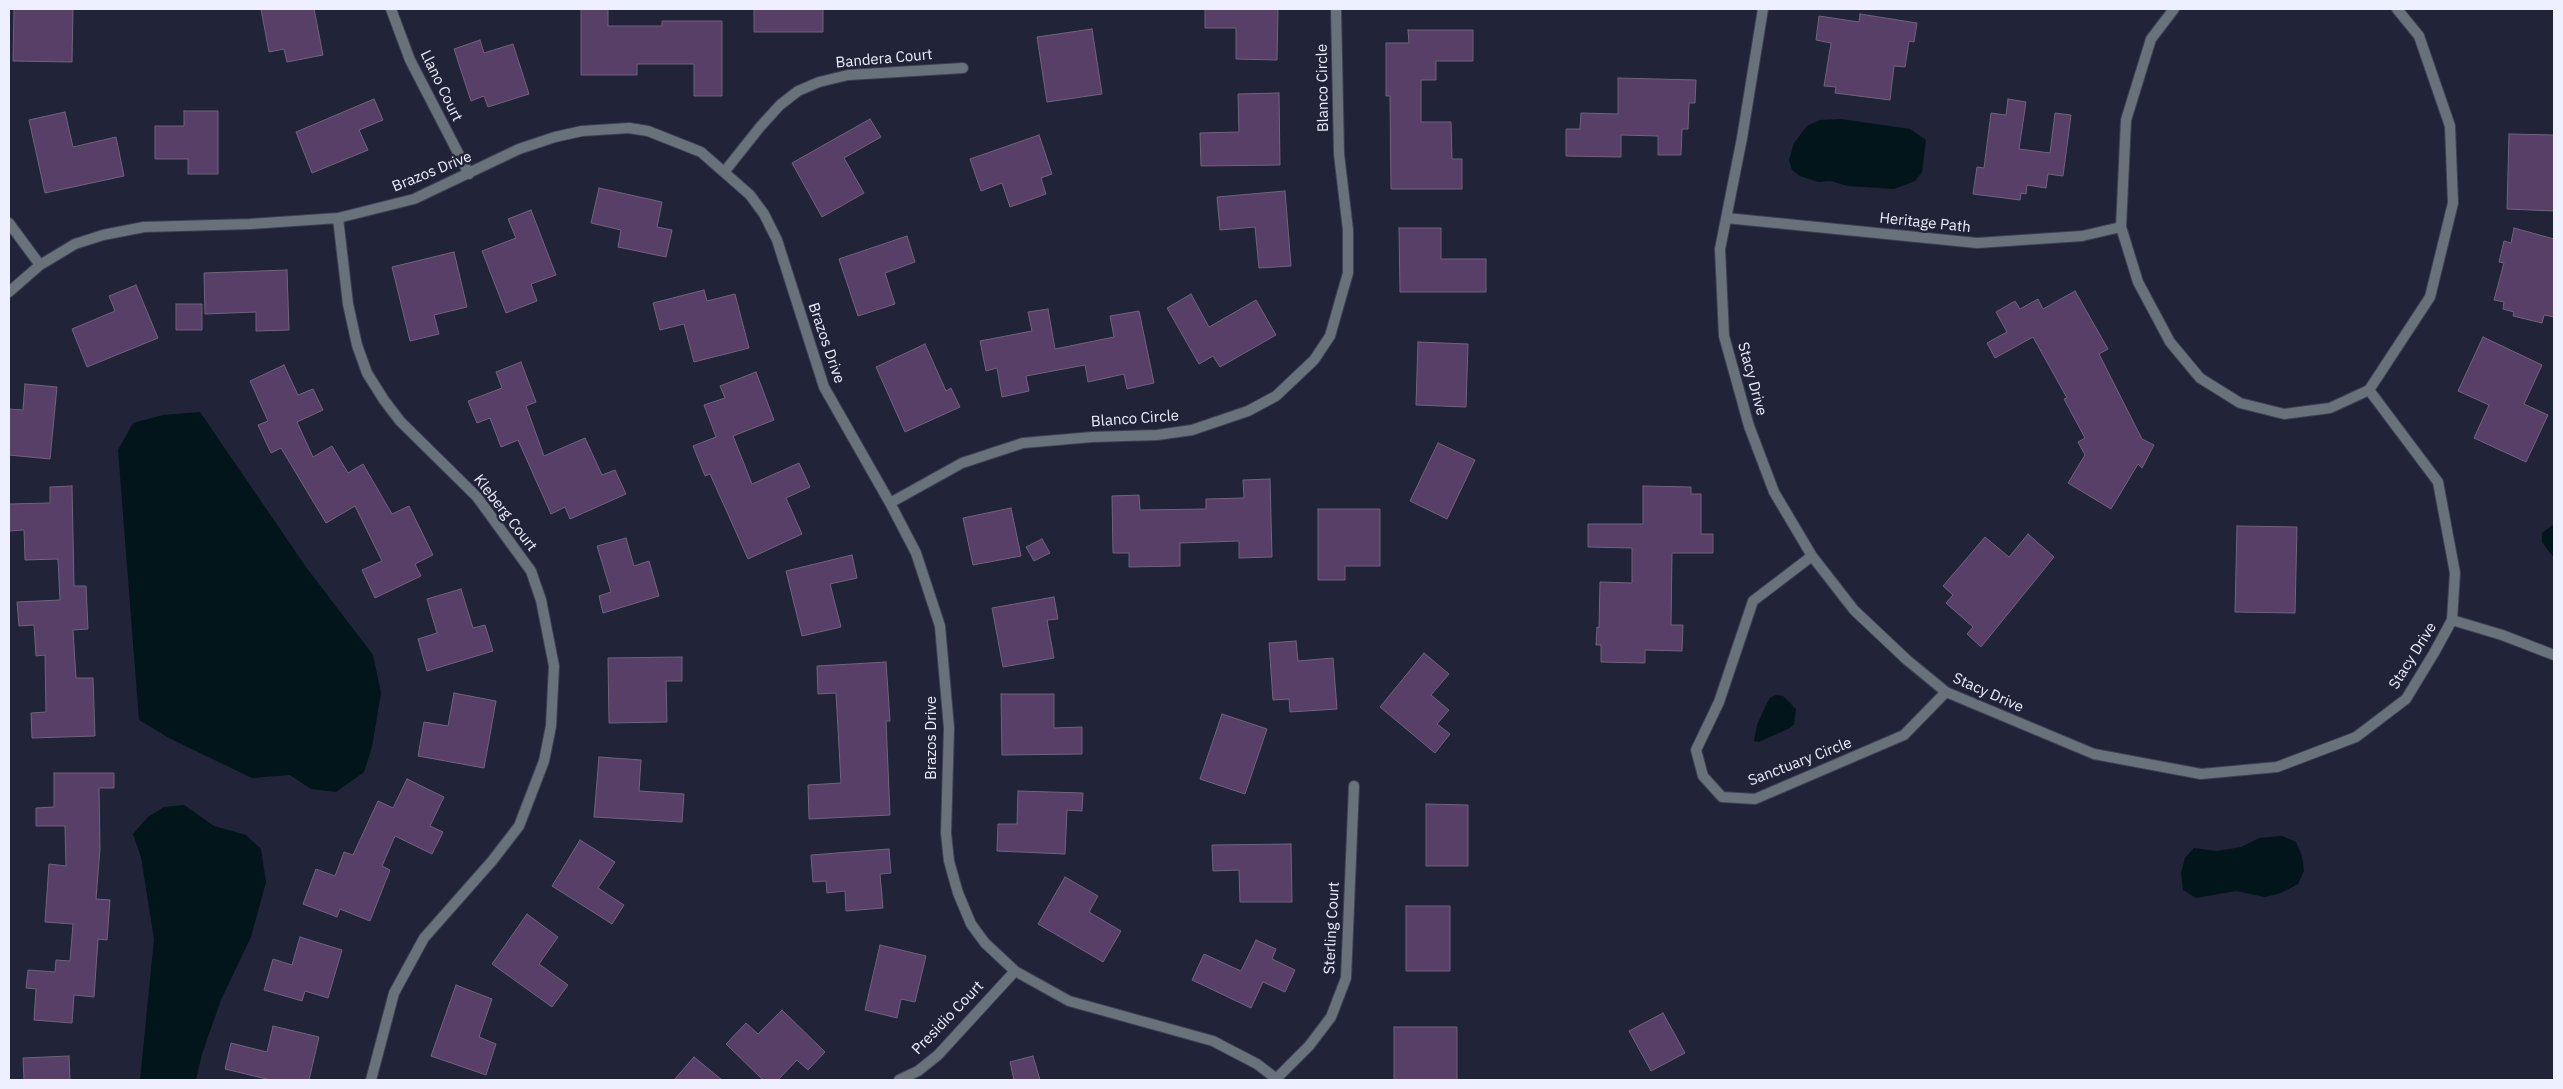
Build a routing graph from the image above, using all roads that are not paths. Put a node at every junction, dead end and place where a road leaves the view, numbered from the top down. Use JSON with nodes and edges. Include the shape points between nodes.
{"nodes":[{"id":1,"x":391,"y":9,"type":"edge"},
{"id":2,"x":1336,"y":9,"type":"edge"},
{"id":3,"x":1763,"y":9,"type":"edge"},
{"id":4,"x":2174,"y":9,"type":"edge"},
{"id":5,"x":2397,"y":9,"type":"edge"},
{"id":6,"x":963,"y":68,"type":"dead end"},
{"id":7,"x":725,"y":171,"type":"junction"},
{"id":8,"x":469,"y":174,"type":"junction"},
{"id":9,"x":338,"y":218,"type":"junction"},
{"id":10,"x":1726,"y":218,"type":"junction"},
{"id":11,"x":9,"y":223,"type":"edge"},
{"id":12,"x":2121,"y":227,"type":"junction"},
{"id":13,"x":40,"y":265,"type":"junction"},
{"id":14,"x":9,"y":292,"type":"edge"},
{"id":15,"x":2370,"y":390,"type":"junction"},
{"id":16,"x":890,"y":503,"type":"junction"},
{"id":17,"x":1812,"y":556,"type":"junction"},
{"id":18,"x":2452,"y":620,"type":"junction"},
{"id":19,"x":2554,"y":655,"type":"edge"},
{"id":20,"x":1946,"y":692,"type":"junction"},
{"id":21,"x":1354,"y":786,"type":"dead end"},
{"id":22,"x":1014,"y":971,"type":"junction"},
{"id":23,"x":1278,"y":1079,"type":"edge"},
{"id":24,"x":371,"y":1080,"type":"edge"},
{"id":25,"x":899,"y":1080,"type":"edge"}],
"edges":[{"from":1,"to":8,"type":"street","name":"Llano Court","via":[[410,60]]},
{"from":2,"to":16,"type":"street","name":"Blanco Circle","via":[[1339,154],[1348,230],[1348,273],[1330,336],[1300,376],[1276,396],[1248,411],[1192,430],[1024,443],[962,463]]},
{"from":3,"to":10,"type":"street","name":"Stacy Drive"},
{"from":4,"to":12,"type":"street","via":[[2151,39],[2126,120]]},
{"from":5,"to":15,"type":"street","via":[[2419,36],[2450,126],[2453,203],[2430,297]]},
{"from":6,"to":7,"type":"street","name":"Bandera Court","via":[[848,75],[818,82],[798,91],[780,105]]},
{"from":7,"to":8,"type":"street","name":"Brazos Drive","via":[[701,152],[672,139],[629,128],[582,131],[555,137],[519,149]]},
{"from":7,"to":16,"type":"street","name":"Brazos Drive","via":[[750,195],[777,240],[824,387]]},
{"from":8,"to":9,"type":"street","name":"Brazos Drive","via":[[414,199]]},
{"from":9,"to":13,"type":"street","name":"Brazos Drive","via":[[144,227],[103,234]]},
{"from":9,"to":24,"type":"street","name":"Kleberg Court","via":[[348,304],[367,373],[400,421],[477,497],[531,571],[541,600],[554,666],[544,761],[519,826],[424,938],[394,993]]},
{"from":10,"to":12,"type":"street","name":"Heritage Path","via":[[1977,243],[2082,236]]},
{"from":10,"to":17,"type":"street","name":"Stacy Drive","via":[[1720,249],[1724,336],[1749,426],[1774,492]]},
{"from":11,"to":13,"type":"street"},
{"from":12,"to":15,"type":"street","via":[[2138,282],[2170,342],[2200,378],[2240,403],[2284,414],[2330,408]]},
{"from":13,"to":14,"type":"street","name":"Brazos Drive"},
{"from":15,"to":18,"type":"street","name":"Stacy Drive","via":[[2438,482],[2455,573]]},
{"from":16,"to":22,"type":"street","name":"Brazos Drive","via":[[916,553],[940,626],[949,728],[946,833],[951,869],[971,924]]},
{"from":17,"to":20,"type":"street","name":"Stacy Drive","via":[[1854,610]]},
{"from":17,"to":20,"type":"street","name":"Sanctuary Circle","via":[[1753,602],[1719,702],[1696,750],[1704,776],[1722,797],[1755,799],[1904,735]]},
{"from":18,"to":19,"type":"street"},
{"from":18,"to":20,"type":"street","name":"Stacy Drive","via":[[2406,699],[2356,736],[2277,767],[2201,774],[2094,754]]},
{"from":21,"to":23,"type":"street","name":"Sterling Court","via":[[1346,978],[1331,1017]]},
{"from":22,"to":23,"type":"street","name":"Brazos Drive","via":[[1069,1001],[1212,1041],[1257,1064]]},
{"from":22,"to":25,"type":"street","name":"Presidio Court","via":[[938,1055],[918,1071]]}]}
